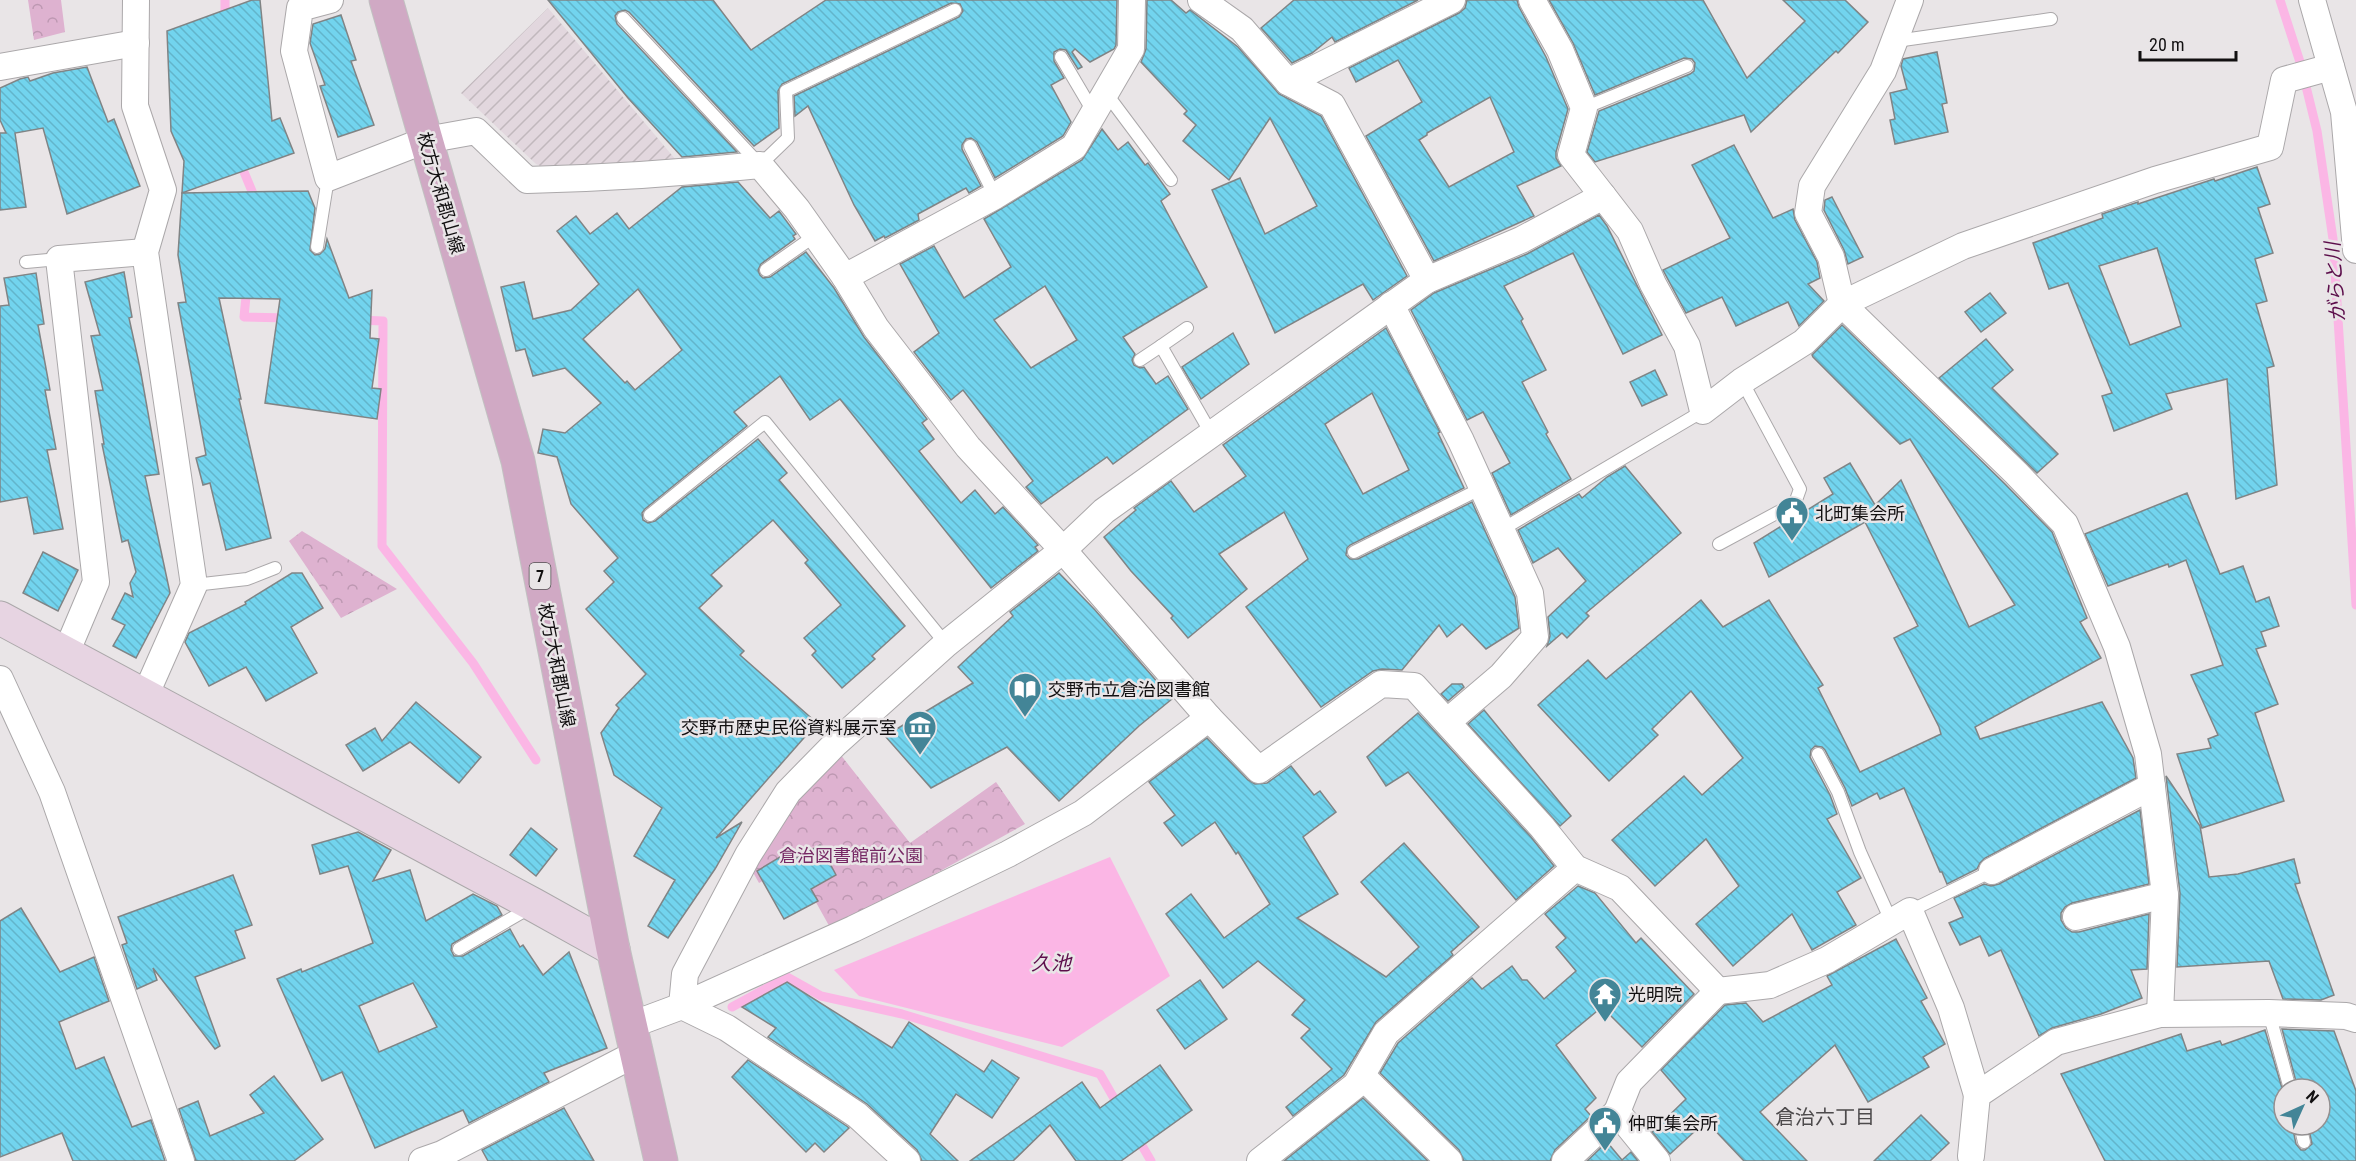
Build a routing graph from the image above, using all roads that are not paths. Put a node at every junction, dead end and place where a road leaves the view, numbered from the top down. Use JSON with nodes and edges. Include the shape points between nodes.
{"nodes":[{"id":1,"x":136,"y":0,"type":"edge"},
{"id":2,"x":330,"y":0,"type":"edge"},
{"id":3,"x":386,"y":0,"type":"edge"},
{"id":4,"x":1132,"y":0,"type":"edge"},
{"id":5,"x":1200,"y":0,"type":"edge"},
{"id":6,"x":1452,"y":0,"type":"edge"},
{"id":7,"x":1532,"y":0,"type":"edge"},
{"id":8,"x":1910,"y":0,"type":"edge"},
{"id":9,"x":2312,"y":0,"type":"edge"},
{"id":10,"x":955,"y":9,"type":"dead end"},
{"id":11,"x":622,"y":18,"type":"dead end"},
{"id":12,"x":2051,"y":19,"type":"dead end"},
{"id":13,"x":1896,"y":41,"type":"junction"},
{"id":14,"x":136,"y":43,"type":"junction"},
{"id":15,"x":1061,"y":57,"type":"dead end"},
{"id":16,"x":1687,"y":66,"type":"dead end"},
{"id":17,"x":0,"y":67,"type":"edge"},
{"id":18,"x":2313,"y":72,"type":"junction"},
{"id":19,"x":1288,"y":82,"type":"junction"},
{"id":20,"x":1100,"y":103,"type":"junction"},
{"id":21,"x":1584,"y":108,"type":"junction"},
{"id":22,"x":426,"y":140,"type":"junction"},
{"id":23,"x":969,"y":146,"type":"dead end"},
{"id":24,"x":760,"y":165,"type":"junction"},
{"id":25,"x":328,"y":178,"type":"junction"},
{"id":26,"x":1171,"y":180,"type":"dead end"},
{"id":27,"x":995,"y":196,"type":"junction"},
{"id":28,"x":1603,"y":196,"type":"junction"},
{"id":29,"x":816,"y":235,"type":"junction"},
{"id":30,"x":317,"y":247,"type":"dead end"},
{"id":31,"x":2356,"y":250,"type":"edge"},
{"id":32,"x":145,"y":252,"type":"junction"},
{"id":33,"x":59,"y":259,"type":"junction"},
{"id":34,"x":26,"y":262,"type":"dead end"},
{"id":35,"x":766,"y":270,"type":"dead end"},
{"id":36,"x":845,"y":277,"type":"junction"},
{"id":37,"x":1427,"y":280,"type":"junction"},
{"id":38,"x":1842,"y":304,"type":"junction"},
{"id":39,"x":1390,"y":305,"type":"junction"},
{"id":40,"x":1187,"y":328,"type":"dead end"},
{"id":41,"x":1161,"y":346,"type":"junction"},
{"id":42,"x":1140,"y":360,"type":"dead end"},
{"id":43,"x":1742,"y":381,"type":"junction"},
{"id":44,"x":1703,"y":411,"type":"junction"},
{"id":45,"x":1212,"y":435,"type":"junction"},
{"id":46,"x":1482,"y":488,"type":"junction"},
{"id":47,"x":650,"y":515,"type":"dead end"},
{"id":48,"x":1501,"y":530,"type":"junction"},
{"id":49,"x":1719,"y":544,"type":"dead end"},
{"id":50,"x":1063,"y":550,"type":"junction"},
{"id":51,"x":1354,"y":552,"type":"dead end"},
{"id":52,"x":275,"y":568,"type":"dead end"},
{"id":53,"x":194,"y":585,"type":"junction"},
{"id":54,"x":0,"y":618,"type":"edge"},
{"id":55,"x":946,"y":644,"type":"junction"},
{"id":56,"x":66,"y":653,"type":"junction"},
{"id":57,"x":0,"y":679,"type":"edge"},
{"id":58,"x":145,"y":696,"type":"junction"},
{"id":59,"x":1209,"y":718,"type":"junction"},
{"id":60,"x":1447,"y":722,"type":"junction"},
{"id":61,"x":1818,"y":754,"type":"dead end"},
{"id":62,"x":2152,"y":786,"type":"junction"},
{"id":63,"x":1575,"y":868,"type":"junction"},
{"id":64,"x":1992,"y":871,"type":"joint"},
{"id":65,"x":2165,"y":895,"type":"junction"},
{"id":66,"x":534,"y":905,"type":"junction"},
{"id":67,"x":1901,"y":917,"type":"junction"},
{"id":68,"x":2076,"y":917,"type":"dead end"},
{"id":69,"x":459,"y":949,"type":"dead end"},
{"id":70,"x":612,"y":949,"type":"junction"},
{"id":71,"x":1718,"y":991,"type":"junction"},
{"id":72,"x":682,"y":1006,"type":"junction"},
{"id":73,"x":2269,"y":1012,"type":"junction"},
{"id":74,"x":2160,"y":1014,"type":"junction"},
{"id":75,"x":2356,"y":1019,"type":"edge"},
{"id":76,"x":634,"y":1039,"type":"junction"},
{"id":77,"x":1362,"y":1076,"type":"junction"},
{"id":78,"x":2287,"y":1077,"type":"edge"},
{"id":79,"x":1977,"y":1095,"type":"junction"},
{"id":80,"x":1617,"y":1112,"type":"junction"},
{"id":81,"x":2303,"y":1137,"type":"edge"},
{"id":82,"x":2304,"y":1142,"type":"dead end"},
{"id":83,"x":1971,"y":1159,"type":"edge"},
{"id":84,"x":181,"y":1161,"type":"edge"},
{"id":85,"x":422,"y":1161,"type":"edge"},
{"id":86,"x":661,"y":1161,"type":"edge"},
{"id":87,"x":907,"y":1161,"type":"edge"},
{"id":88,"x":1260,"y":1161,"type":"edge"},
{"id":89,"x":1449,"y":1161,"type":"edge"},
{"id":90,"x":1565,"y":1161,"type":"edge"},
{"id":91,"x":1657,"y":1161,"type":"edge"}],
"edges":[{"from":1,"to":14,"type":"street"},
{"from":2,"to":25,"type":"street","via":[[300,8],[294,51]]},
{"from":3,"to":22,"type":"main road","name":"枚方大和郡山線","number":"7"},
{"from":4,"to":20,"type":"street","via":[[1131,49]]},
{"from":5,"to":19,"type":"street","via":[[1242,29]]},
{"from":6,"to":19,"type":"street"},
{"from":7,"to":21,"type":"street","via":[[1560,50]]},
{"from":8,"to":13,"type":"street"},
{"from":9,"to":18,"type":"street"},
{"from":10,"to":24,"type":"lane","via":[[786,91],[788,138]]},
{"from":11,"to":24,"type":"lane"},
{"from":12,"to":13,"type":"lane"},
{"from":13,"to":38,"type":"street","via":[[1883,71],[1812,186],[1808,213],[1831,257]]},
{"from":14,"to":17,"type":"street"},
{"from":14,"to":32,"type":"street","via":[[135,106],[163,190]]},
{"from":15,"to":20,"type":"lane"},
{"from":16,"to":21,"type":"lane"},
{"from":18,"to":31,"type":"street","via":[[2344,111]]},
{"from":18,"to":38,"type":"street","via":[[2284,80],[2270,147],[2155,180],[1962,246]]},
{"from":19,"to":37,"type":"street","via":[[1332,105]]},
{"from":20,"to":26,"type":"lane"},
{"from":20,"to":27,"type":"street","via":[[1074,147]]},
{"from":21,"to":28,"type":"street","via":[[1571,155]]},
{"from":22,"to":24,"type":"street","via":[[476,131],[527,180],[626,178]]},
{"from":22,"to":25,"type":"street"},
{"from":22,"to":70,"type":"main road","name":"枚方大和郡山線","number":"7","via":[[518,461]]},
{"from":23,"to":27,"type":"lane"},
{"from":24,"to":29,"type":"street"},
{"from":25,"to":30,"type":"lane"},
{"from":27,"to":36,"type":"street"},
{"from":28,"to":37,"type":"street","via":[[1521,240]]},
{"from":28,"to":44,"type":"street","via":[[1630,231],[1687,346]]},
{"from":29,"to":35,"type":"lane"},
{"from":29,"to":36,"type":"street"},
{"from":32,"to":33,"type":"street"},
{"from":32,"to":53,"type":"street"},
{"from":33,"to":34,"type":"lane"},
{"from":33,"to":56,"type":"street","via":[[96,582]]},
{"from":36,"to":50,"type":"street","via":[[876,328],[968,447]]},
{"from":37,"to":39,"type":"street"},
{"from":38,"to":43,"type":"street","via":[[1804,342]]},
{"from":38,"to":62,"type":"street","via":[[2065,524],[2116,648],[2148,754]]},
{"from":39,"to":45,"type":"street"},
{"from":39,"to":46,"type":"street"},
{"from":40,"to":41,"type":"lane"},
{"from":41,"to":42,"type":"lane"},
{"from":41,"to":45,"type":"lane"},
{"from":43,"to":44,"type":"street"},
{"from":43,"to":49,"type":"lane","via":[[1800,489],[1795,503]]},
{"from":44,"to":48,"type":"lane"},
{"from":45,"to":50,"type":"street","via":[[1104,511]]},
{"from":46,"to":48,"type":"street"},
{"from":46,"to":51,"type":"lane"},
{"from":47,"to":55,"type":"lane","via":[[765,422]]},
{"from":48,"to":60,"type":"street","via":[[1530,593],[1535,636],[1501,676]]},
{"from":50,"to":55,"type":"street"},
{"from":50,"to":59,"type":"street"},
{"from":52,"to":53,"type":"lane","via":[[247,579]]},
{"from":53,"to":58,"type":"street"},
{"from":54,"to":56,"type":"street"},
{"from":55,"to":72,"type":"street","via":[[788,792],[748,855],[685,974]]},
{"from":56,"to":58,"type":"street"},
{"from":57,"to":84,"type":"street","via":[[52,792]]},
{"from":58,"to":66,"type":"street"},
{"from":59,"to":60,"type":"street","via":[[1259,770],[1381,684],[1414,686]]},
{"from":59,"to":72,"type":"street","via":[[1083,813],[1008,854]]},
{"from":60,"to":63,"type":"street"},
{"from":61,"to":67,"type":"lane","via":[[1838,792],[1860,852]]},
{"from":62,"to":64,"type":"street"},
{"from":62,"to":65,"type":"street"},
{"from":63,"to":71,"type":"street","via":[[1620,888]]},
{"from":63,"to":77,"type":"street","via":[[1386,1033]]},
{"from":64,"to":67,"type":"lane"},
{"from":65,"to":68,"type":"street"},
{"from":65,"to":74,"type":"street"},
{"from":66,"to":69,"type":"lane"},
{"from":66,"to":70,"type":"street"},
{"from":67,"to":71,"type":"street","via":[[1827,960],[1770,985]]},
{"from":67,"to":79,"type":"street","via":[[1951,1008]]},
{"from":70,"to":76,"type":"main road","name":"枚方大和郡山線","number":"7"},
{"from":71,"to":80,"type":"street","via":[[1629,1082]]},
{"from":72,"to":76,"type":"street"},
{"from":72,"to":87,"type":"street","via":[[727,1028],[857,1115]]},
{"from":73,"to":74,"type":"street"},
{"from":73,"to":75,"type":"street"},
{"from":73,"to":78,"type":"lane"},
{"from":74,"to":79,"type":"street","via":[[2056,1042]]},
{"from":76,"to":85,"type":"street","via":[[442,1154]]},
{"from":76,"to":86,"type":"main road","name":"枚方大和郡山線","number":"7"},
{"from":77,"to":88,"type":"street","via":[[1356,1085]]},
{"from":77,"to":89,"type":"street"},
{"from":79,"to":83,"type":"street"},
{"from":80,"to":90,"type":"street"},
{"from":80,"to":91,"type":"street"},
{"from":81,"to":82,"type":"lane"}]}
